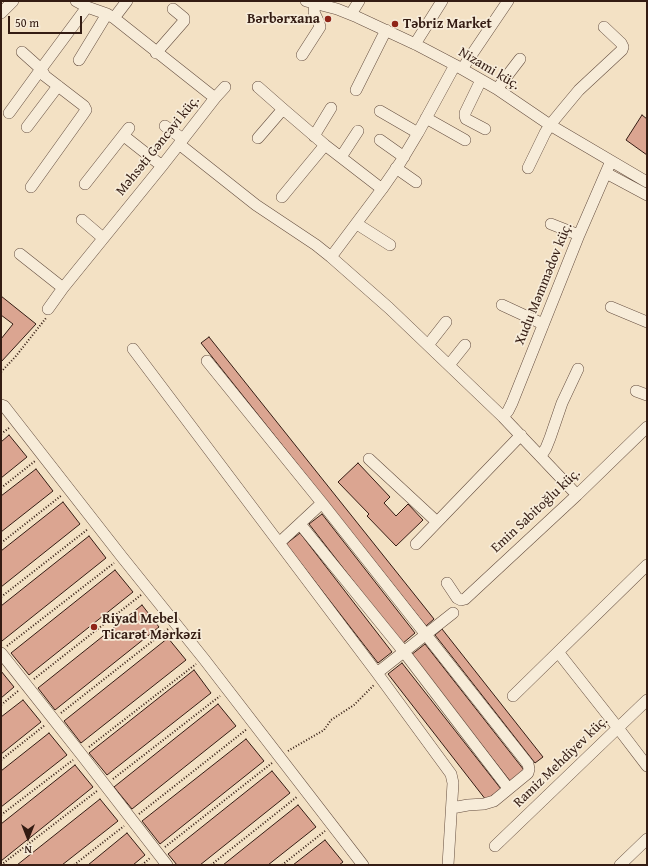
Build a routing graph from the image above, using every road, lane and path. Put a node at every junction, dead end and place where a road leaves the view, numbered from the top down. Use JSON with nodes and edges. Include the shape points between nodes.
{"nodes":[{"id":1,"x":13,"y":1,"type":"edge"},
{"id":2,"x":76,"y":1,"type":"edge"},
{"id":3,"x":127,"y":1,"type":"edge"},
{"id":4,"x":359,"y":1,"type":"edge"},
{"id":5,"x":442,"y":1,"type":"edge"},
{"id":6,"x":507,"y":1,"type":"edge"},
{"id":7,"x":311,"y":2,"type":"edge"},
{"id":8,"x":87,"y":7,"type":"junction"},
{"id":9,"x":173,"y":9,"type":"dead end"},
{"id":10,"x":1,"y":13,"type":"edge"},
{"id":11,"x":351,"y":14,"type":"junction"},
{"id":12,"x":110,"y":16,"type":"junction"},
{"id":13,"x":604,"y":26,"type":"dead end"},
{"id":14,"x":386,"y":30,"type":"junction"},
{"id":15,"x":416,"y":44,"type":"junction"},
{"id":16,"x":22,"y":52,"type":"dead end"},
{"id":17,"x":156,"y":52,"type":"junction"},
{"id":18,"x":302,"y":55,"type":"dead end"},
{"id":19,"x":520,"y":59,"type":"dead end"},
{"id":20,"x":79,"y":60,"type":"dead end"},
{"id":21,"x":459,"y":67,"type":"junction"},
{"id":22,"x":41,"y":69,"type":"junction"},
{"id":23,"x":481,"y":80,"type":"junction"},
{"id":24,"x":58,"y":86,"type":"junction"},
{"id":25,"x":225,"y":86,"type":"dead end"},
{"id":26,"x":258,"y":87,"type":"dead end"},
{"id":27,"x":496,"y":89,"type":"junction"},
{"id":28,"x":356,"y":90,"type":"dead end"},
{"id":29,"x":215,"y":98,"type":"junction"},
{"id":30,"x":331,"y":108,"type":"dead end"},
{"id":31,"x":283,"y":109,"type":"junction"},
{"id":32,"x":380,"y":111,"type":"dead end"},
{"id":33,"x":9,"y":113,"type":"dead end"},
{"id":34,"x":426,"y":118,"type":"junction"},
{"id":35,"x":550,"y":125,"type":"junction"},
{"id":36,"x":165,"y":126,"type":"dead end"},
{"id":37,"x":27,"y":127,"type":"dead end"},
{"id":38,"x":485,"y":129,"type":"dead end"},
{"id":39,"x":358,"y":131,"type":"dead end"},
{"id":40,"x":418,"y":133,"type":"junction"},
{"id":41,"x":314,"y":136,"type":"junction"},
{"id":42,"x":258,"y":138,"type":"dead end"},
{"id":43,"x":380,"y":140,"type":"dead end"},
{"id":44,"x":464,"y":140,"type":"dead end"},
{"id":45,"x":181,"y":142,"type":"junction"},
{"id":46,"x":325,"y":145,"type":"junction"},
{"id":47,"x":404,"y":157,"type":"junction"},
{"id":48,"x":341,"y":158,"type":"junction"},
{"id":49,"x":611,"y":161,"type":"junction"},
{"id":50,"x":162,"y":166,"type":"junction"},
{"id":51,"x":396,"y":168,"type":"junction"},
{"id":52,"x":528,"y":168,"type":"dead end"},
{"id":53,"x":606,"y":173,"type":"junction"},
{"id":54,"x":416,"y":182,"type":"dead end"},
{"id":55,"x":647,"y":182,"type":"edge"},
{"id":56,"x":85,"y":184,"type":"dead end"},
{"id":57,"x":31,"y":187,"type":"dead end"},
{"id":58,"x":382,"y":189,"type":"junction"},
{"id":59,"x":647,"y":195,"type":"edge"},
{"id":60,"x":282,"y":197,"type":"dead end"},
{"id":61,"x":82,"y":220,"type":"dead end"},
{"id":62,"x":356,"y":224,"type":"junction"},
{"id":63,"x":551,"y":224,"type":"dead end"},
{"id":64,"x":579,"y":235,"type":"junction"},
{"id":65,"x":104,"y":238,"type":"junction"},
{"id":66,"x":390,"y":245,"type":"dead end"},
{"id":67,"x":20,"y":254,"type":"dead end"},
{"id":68,"x":331,"y":257,"type":"junction"},
{"id":69,"x":63,"y":288,"type":"junction"},
{"id":70,"x":502,"y":304,"type":"dead end"},
{"id":71,"x":611,"y":307,"type":"dead end"},
{"id":72,"x":48,"y":309,"type":"joint"},
{"id":73,"x":446,"y":322,"type":"dead end"},
{"id":74,"x":647,"y":322,"type":"edge"},
{"id":75,"x":543,"y":324,"type":"junction"},
{"id":76,"x":428,"y":345,"type":"junction"},
{"id":77,"x":465,"y":345,"type":"dead end"},
{"id":78,"x":133,"y":349,"type":"dead end"},
{"id":79,"x":207,"y":361,"type":"dead end"},
{"id":80,"x":449,"y":365,"type":"junction"},
{"id":81,"x":578,"y":369,"type":"dead end"},
{"id":82,"x":1,"y":372,"type":"edge"},
{"id":83,"x":636,"y":391,"type":"dead end"},
{"id":84,"x":647,"y":395,"type":"edge"},
{"id":85,"x":1,"y":404,"type":"edge"},
{"id":86,"x":503,"y":417,"type":"junction"},
{"id":87,"x":647,"y":427,"type":"edge"},
{"id":88,"x":521,"y":435,"type":"junction"},
{"id":89,"x":42,"y":455,"type":"junction"},
{"id":90,"x":541,"y":456,"type":"junction"},
{"id":91,"x":369,"y":459,"type":"dead end"},
{"id":92,"x":1,"y":488,"type":"edge"},
{"id":93,"x":69,"y":490,"type":"junction"},
{"id":94,"x":577,"y":494,"type":"junction"},
{"id":95,"x":322,"y":503,"type":"junction"},
{"id":96,"x":437,"y":522,"type":"junction"},
{"id":97,"x":95,"y":524,"type":"junction"},
{"id":98,"x":300,"y":524,"type":"junction"},
{"id":99,"x":1,"y":543,"type":"edge"},
{"id":100,"x":279,"y":543,"type":"junction"},
{"id":101,"x":416,"y":544,"type":"dead end"},
{"id":102,"x":122,"y":557,"type":"junction"},
{"id":103,"x":647,"y":565,"type":"edge"},
{"id":104,"x":447,"y":582,"type":"dead end"},
{"id":105,"x":148,"y":589,"type":"junction"},
{"id":106,"x":1,"y":597,"type":"edge"},
{"id":107,"x":453,"y":613,"type":"dead end"},
{"id":108,"x":175,"y":624,"type":"junction"},
{"id":109,"x":425,"y":634,"type":"junction"},
{"id":110,"x":4,"y":649,"type":"edge"},
{"id":111,"x":404,"y":652,"type":"junction"},
{"id":112,"x":558,"y":652,"type":"junction"},
{"id":113,"x":204,"y":659,"type":"junction"},
{"id":114,"x":377,"y":673,"type":"junction"},
{"id":115,"x":26,"y":685,"type":"junction"},
{"id":116,"x":228,"y":690,"type":"junction"},
{"id":117,"x":512,"y":696,"type":"dead end"},
{"id":118,"x":647,"y":700,"type":"edge"},
{"id":119,"x":1,"y":705,"type":"edge"},
{"id":120,"x":53,"y":719,"type":"junction"},
{"id":121,"x":254,"y":723,"type":"junction"},
{"id":122,"x":618,"y":728,"type":"junction"},
{"id":123,"x":81,"y":754,"type":"junction"},
{"id":124,"x":280,"y":757,"type":"junction"},
{"id":125,"x":1,"y":760,"type":"edge"},
{"id":126,"x":647,"y":766,"type":"edge"},
{"id":127,"x":105,"y":785,"type":"junction"},
{"id":128,"x":508,"y":788,"type":"junction"},
{"id":129,"x":306,"y":790,"type":"junction"},
{"id":130,"x":452,"y":808,"type":"junction"},
{"id":131,"x":1,"y":815,"type":"edge"},
{"id":132,"x":132,"y":819,"type":"junction"},
{"id":133,"x":332,"y":825,"type":"junction"},
{"id":134,"x":647,"y":839,"type":"edge"},
{"id":135,"x":495,"y":846,"type":"dead end"},
{"id":136,"x":158,"y":852,"type":"junction"},
{"id":137,"x":1,"y":865,"type":"edge"},
{"id":138,"x":74,"y":865,"type":"edge"},
{"id":139,"x":142,"y":865,"type":"edge"},
{"id":140,"x":167,"y":865,"type":"edge"},
{"id":141,"x":211,"y":865,"type":"edge"},
{"id":142,"x":282,"y":865,"type":"edge"},
{"id":143,"x":363,"y":865,"type":"edge"},
{"id":144,"x":448,"y":865,"type":"edge"},
{"id":145,"x":620,"y":865,"type":"edge"}],
"edges":[{"from":1,"to":10,"type":"street"},
{"from":2,"to":8,"type":"street","name":"Məhsəti Gəncəvi küç."},
{"from":3,"to":12,"type":"street"},
{"from":4,"to":11,"type":"street"},
{"from":5,"to":15,"type":"street"},
{"from":6,"to":21,"type":"street"},
{"from":7,"to":11,"type":"street","name":"Nizami küç."},
{"from":7,"to":18,"type":"street","via":[[320,27]]},
{"from":8,"to":12,"type":"street","name":"Məhsəti Gəncəvi küç."},
{"from":8,"to":22,"type":"street"},
{"from":9,"to":17,"type":"street","via":[[184,18],[184,21]]},
{"from":11,"to":14,"type":"street","name":"Nizami küç."},
{"from":12,"to":17,"type":"street","name":"Məhsəti Gəncəvi küç."},
{"from":12,"to":20,"type":"street"},
{"from":13,"to":35,"type":"street","via":[[621,43],[622,50],[579,90]]},
{"from":14,"to":15,"type":"street","name":"Nizami küç."},
{"from":14,"to":28,"type":"street"},
{"from":15,"to":21,"type":"street","name":"Nizami küç."},
{"from":16,"to":22,"type":"street"},
{"from":17,"to":29,"type":"street","name":"Məhsəti Gəncəvi küç."},
{"from":19,"to":27,"type":"street"},
{"from":21,"to":23,"type":"street","name":"Nizami küç."},
{"from":21,"to":34,"type":"street"},
{"from":22,"to":24,"type":"street","via":[[45,76]]},
{"from":22,"to":33,"type":"street"},
{"from":23,"to":27,"type":"street","name":"Nizami küç."},
{"from":23,"to":38,"type":"street","via":[[465,116]]},
{"from":24,"to":37,"type":"street"},
{"from":24,"to":57,"type":"street","via":[[86,110]]},
{"from":25,"to":29,"type":"street"},
{"from":26,"to":31,"type":"street"},
{"from":27,"to":35,"type":"street","name":"Nizami küç."},
{"from":29,"to":45,"type":"street","name":"Məhsəti Gəncəvi küç."},
{"from":30,"to":41,"type":"street"},
{"from":31,"to":41,"type":"street"},
{"from":31,"to":42,"type":"street"},
{"from":32,"to":40,"type":"street"},
{"from":34,"to":40,"type":"street"},
{"from":34,"to":44,"type":"street"},
{"from":35,"to":49,"type":"street","name":"Nizami küç."},
{"from":35,"to":52,"type":"street"},
{"from":36,"to":45,"type":"street"},
{"from":39,"to":48,"type":"street"},
{"from":40,"to":47,"type":"street"},
{"from":41,"to":46,"type":"street"},
{"from":43,"to":47,"type":"street"},
{"from":45,"to":50,"type":"street","name":"Məhsəti Gəncəvi küç."},
{"from":45,"to":68,"type":"street","via":[[261,209]]},
{"from":46,"to":48,"type":"street"},
{"from":46,"to":60,"type":"street"},
{"from":47,"to":51,"type":"street"},
{"from":48,"to":58,"type":"street"},
{"from":49,"to":53,"type":"street","name":"Xudu Məmmədov küç."},
{"from":49,"to":55,"type":"street","name":"Nizami küç."},
{"from":50,"to":56,"type":"street","via":[[126,132]]},
{"from":50,"to":65,"type":"street","name":"Məhsəti Gəncəvi küç."},
{"from":51,"to":54,"type":"street"},
{"from":51,"to":58,"type":"street"},
{"from":53,"to":59,"type":"street"},
{"from":53,"to":64,"type":"street","name":"Xudu Məmmədov küç."},
{"from":58,"to":62,"type":"street"},
{"from":61,"to":65,"type":"street"},
{"from":62,"to":66,"type":"street"},
{"from":62,"to":68,"type":"street"},
{"from":63,"to":64,"type":"street"},
{"from":64,"to":75,"type":"street","name":"Xudu Məmmədov küç."},
{"from":65,"to":69,"type":"street","name":"Məhsəti Gəncəvi küç."},
{"from":67,"to":69,"type":"street"},
{"from":68,"to":76,"type":"street"},
{"from":69,"to":72,"type":"street","name":"Məhsəti Gəncəvi küç."},
{"from":70,"to":75,"type":"street"},
{"from":71,"to":74,"type":"street"},
{"from":72,"to":82,"type":"path","via":[[46,318]]},
{"from":73,"to":76,"type":"street"},
{"from":75,"to":86,"type":"street","name":"Xudu Məmmədov küç.","via":[[512,403]]},
{"from":76,"to":80,"type":"street"},
{"from":77,"to":80,"type":"street"},
{"from":78,"to":100,"type":"street"},
{"from":79,"to":95,"type":"street"},
{"from":80,"to":86,"type":"street"},
{"from":81,"to":90,"type":"street"},
{"from":83,"to":84,"type":"street"},
{"from":85,"to":89,"type":"street"},
{"from":86,"to":88,"type":"street"},
{"from":87,"to":94,"type":"street","name":"Emin Sabitoğlu küç."},
{"from":88,"to":90,"type":"street"},
{"from":88,"to":96,"type":"street"},
{"from":89,"to":92,"type":"path"},
{"from":89,"to":93,"type":"street"},
{"from":90,"to":94,"type":"street"},
{"from":91,"to":96,"type":"street"},
{"from":93,"to":97,"type":"street"},
{"from":93,"to":99,"type":"path"},
{"from":94,"to":104,"type":"street","name":"Emin Sabitoğlu küç.","via":[[465,598],[457,598]]},
{"from":95,"to":98,"type":"street"},
{"from":95,"to":109,"type":"street"},
{"from":96,"to":101,"type":"street"},
{"from":97,"to":102,"type":"street"},
{"from":97,"to":106,"type":"path"},
{"from":98,"to":100,"type":"street"},
{"from":98,"to":111,"type":"street"},
{"from":100,"to":114,"type":"street"},
{"from":102,"to":105,"type":"street"},
{"from":102,"to":110,"type":"path"},
{"from":103,"to":112,"type":"street"},
{"from":105,"to":108,"type":"street"},
{"from":105,"to":115,"type":"path"},
{"from":107,"to":109,"type":"street"},
{"from":108,"to":113,"type":"street"},
{"from":108,"to":120,"type":"path"},
{"from":109,"to":111,"type":"street"},
{"from":109,"to":128,"type":"street","via":[[528,764],[528,772]]},
{"from":110,"to":115,"type":"street"},
{"from":111,"to":114,"type":"street"},
{"from":111,"to":128,"type":"street"},
{"from":112,"to":117,"type":"street"},
{"from":112,"to":122,"type":"street"},
{"from":113,"to":116,"type":"street"},
{"from":113,"to":123,"type":"path"},
{"from":114,"to":124,"type":"path","via":[[376,683],[354,705],[331,720],[324,730]]},
{"from":114,"to":130,"type":"street","via":[[451,774]]},
{"from":115,"to":119,"type":"path"},
{"from":115,"to":120,"type":"street"},
{"from":116,"to":121,"type":"street"},
{"from":116,"to":127,"type":"path"},
{"from":118,"to":122,"type":"street","name":"Ramiz Mehdiyev küç."},
{"from":120,"to":123,"type":"street"},
{"from":120,"to":125,"type":"path"},
{"from":121,"to":124,"type":"street"},
{"from":121,"to":132,"type":"path"},
{"from":122,"to":126,"type":"street"},
{"from":122,"to":135,"type":"street","name":"Ramiz Mehdiyev küç."},
{"from":123,"to":127,"type":"street"},
{"from":123,"to":131,"type":"path"},
{"from":124,"to":129,"type":"street"},
{"from":124,"to":136,"type":"path"},
{"from":127,"to":132,"type":"street"},
{"from":127,"to":137,"type":"path"},
{"from":128,"to":130,"type":"street","via":[[494,801]]},
{"from":129,"to":133,"type":"street"},
{"from":129,"to":141,"type":"path"},
{"from":130,"to":144,"type":"street"},
{"from":132,"to":136,"type":"street"},
{"from":132,"to":138,"type":"path"},
{"from":133,"to":142,"type":"path"},
{"from":133,"to":143,"type":"street"},
{"from":134,"to":145,"type":"street"},
{"from":136,"to":139,"type":"path"},
{"from":136,"to":140,"type":"street"}]}
